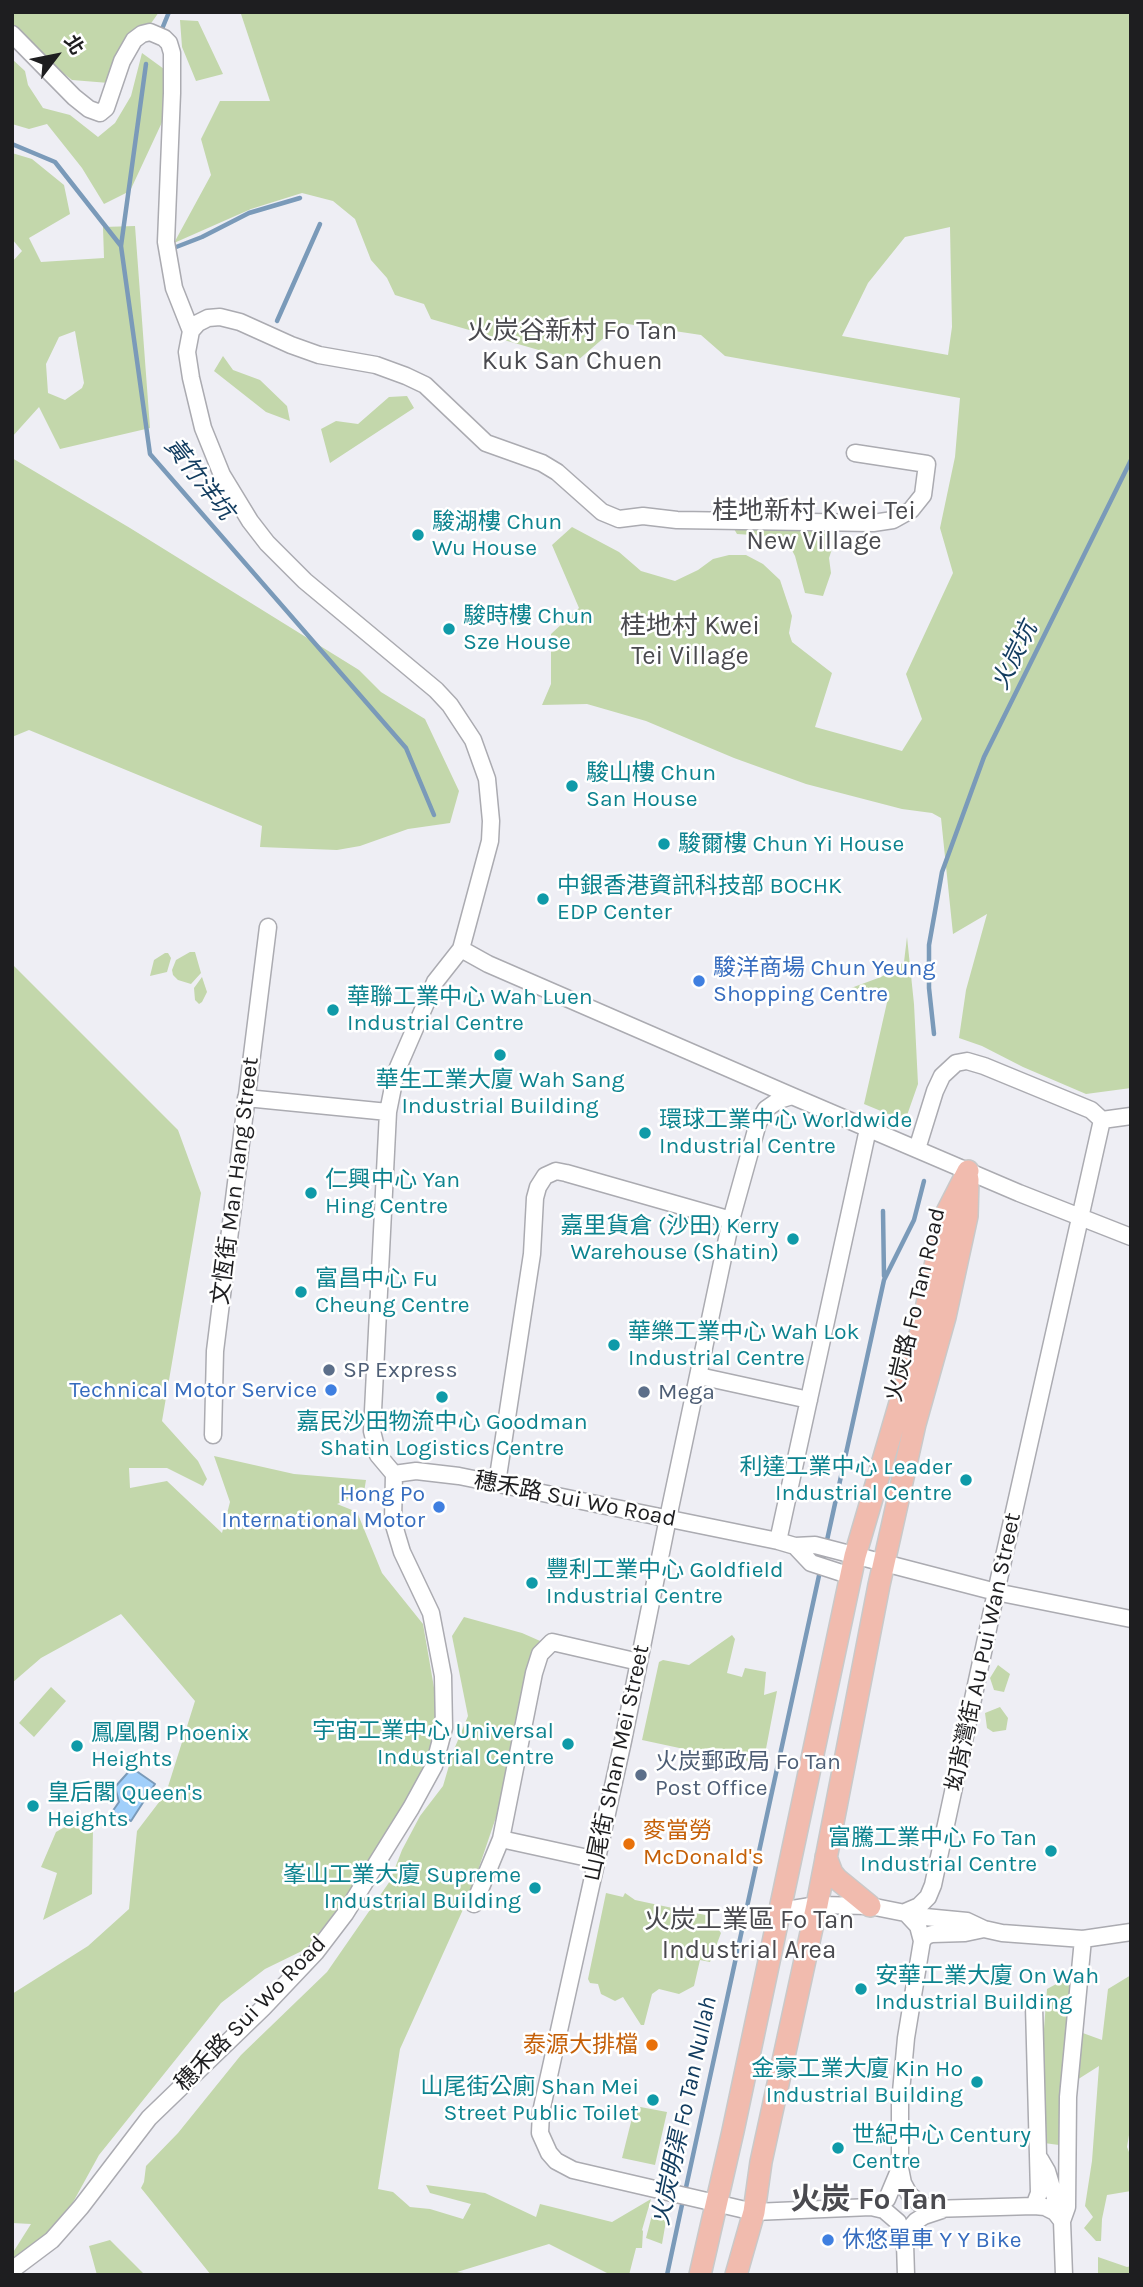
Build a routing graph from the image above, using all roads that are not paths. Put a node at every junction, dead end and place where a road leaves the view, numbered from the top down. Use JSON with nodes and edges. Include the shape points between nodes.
{"nodes":[{"id":1,"x":12,"y":34,"type":"edge"},
{"id":2,"x":191,"y":331,"type":"junction"},
{"id":3,"x":855,"y":453,"type":"dead end"},
{"id":4,"x":268,"y":927,"type":"dead end"},
{"id":5,"x":461,"y":949,"type":"junction"},
{"id":6,"x":792,"y":1096,"type":"junction"},
{"id":7,"x":246,"y":1098,"type":"junction"},
{"id":8,"x":388,"y":1112,"type":"junction"},
{"id":9,"x":1131,"y":1116,"type":"edge"},
{"id":10,"x":1102,"y":1119,"type":"junction"},
{"id":11,"x":868,"y":1129,"type":"junction"},
{"id":12,"x":917,"y":1149,"type":"junction"},
{"id":13,"x":968,"y":1171,"type":"junction"},
{"id":14,"x":1082,"y":1219,"type":"junction"},
{"id":15,"x":732,"y":1220,"type":"junction"},
{"id":16,"x":1131,"y":1237,"type":"edge"},
{"id":17,"x":699,"y":1376,"type":"junction"},
{"id":18,"x":810,"y":1400,"type":"junction"},
{"id":19,"x":213,"y":1436,"type":"dead end"},
{"id":20,"x":394,"y":1474,"type":"junction"},
{"id":21,"x":497,"y":1483,"type":"junction"},
{"id":22,"x":668,"y":1518,"type":"junction"},
{"id":23,"x":778,"y":1541,"type":"junction"},
{"id":24,"x":844,"y":1563,"type":"junction"},
{"id":25,"x":885,"y":1564,"type":"junction"},
{"id":26,"x":996,"y":1592,"type":"junction"},
{"id":27,"x":1131,"y":1619,"type":"edge"},
{"id":28,"x":639,"y":1662,"type":"junction"},
{"id":29,"x":501,"y":1839,"type":"junction"},
{"id":30,"x":826,"y":1857,"type":"junction"},
{"id":31,"x":597,"y":1860,"type":"junction"},
{"id":32,"x":474,"y":1904,"type":"dead end"},
{"id":33,"x":817,"y":1905,"type":"junction"},
{"id":34,"x":870,"y":1906,"type":"junction"},
{"id":35,"x":780,"y":1910,"type":"junction"},
{"id":36,"x":905,"y":1912,"type":"junction"},
{"id":37,"x":984,"y":1929,"type":"junction"},
{"id":38,"x":1131,"y":1931,"type":"edge"},
{"id":39,"x":1083,"y":1939,"type":"junction"},
{"id":40,"x":922,"y":1941,"type":"junction"},
{"id":41,"x":1034,"y":2006,"type":"dead end"},
{"id":42,"x":1037,"y":2153,"type":"junction"},
{"id":43,"x":900,"y":2168,"type":"junction"},
{"id":44,"x":717,"y":2203,"type":"junction"},
{"id":45,"x":1034,"y":2206,"type":"junction"},
{"id":46,"x":871,"y":2207,"type":"junction"},
{"id":47,"x":945,"y":2209,"type":"junction"},
{"id":48,"x":754,"y":2212,"type":"junction"},
{"id":49,"x":1062,"y":2221,"type":"junction"},
{"id":50,"x":905,"y":2243,"type":"junction"},
{"id":51,"x":12,"y":2270,"type":"edge"},
{"id":52,"x":700,"y":2275,"type":"edge"},
{"id":53,"x":736,"y":2275,"type":"edge"},
{"id":54,"x":906,"y":2275,"type":"edge"},
{"id":55,"x":1065,"y":2275,"type":"edge"}],
"edges":[{"from":1,"to":2,"type":"street","via":[[82,103],[100,113],[134,40],[150,32],[169,43],[172,93],[166,242],[174,288]]},
{"from":2,"to":3,"type":"street","via":[[208,318],[220,317],[320,355],[376,365],[405,376],[425,385],[486,443],[542,463],[602,512],[619,519],[873,523],[893,520],[911,510],[923,495],[927,464]]},
{"from":2,"to":5,"type":"street","via":[[187,352],[203,428],[222,475],[250,522],[305,581],[436,690],[473,740],[487,779],[491,821],[486,859]]},
{"from":4,"to":7,"type":"street","name":"文恆街 Man Hang Street"},
{"from":5,"to":6,"type":"street"},
{"from":5,"to":8,"type":"street","via":[[435,982],[397,1072]]},
{"from":6,"to":11,"type":"street"},
{"from":6,"to":15,"type":"street","name":"山尾街 Shan Mei Street","via":[[766,1109],[758,1123]]},
{"from":7,"to":8,"type":"street"},
{"from":7,"to":19,"type":"street","name":"文恆街 Man Hang Street","via":[[215,1351]]},
{"from":8,"to":20,"type":"street","via":[[372,1431],[377,1455]]},
{"from":9,"to":10,"type":"street"},
{"from":10,"to":12,"type":"street","via":[[1090,1110],[967,1061],[947,1069],[938,1083]]},
{"from":10,"to":14,"type":"street","name":"㘭背灣街 Au Pui Wan Street"},
{"from":11,"to":12,"type":"street"},
{"from":11,"to":18,"type":"street"},
{"from":12,"to":13,"type":"street"},
{"from":13,"to":14,"type":"street"},
{"from":13,"to":24,"type":"main road","name":"火炭路 Fo Tan Road","via":[[946,1214],[922,1328]]},
{"from":13,"to":25,"type":"main road","name":"火炭路 Fo Tan Road","via":[[967,1216]]},
{"from":14,"to":16,"type":"street"},
{"from":14,"to":26,"type":"street","name":"㘭背灣街 Au Pui Wan Street"},
{"from":15,"to":17,"type":"street","name":"山尾街 Shan Mei Street"},
{"from":15,"to":21,"type":"street","via":[[566,1173],[545,1176],[535,1198],[532,1254]]},
{"from":17,"to":18,"type":"street"},
{"from":17,"to":22,"type":"street","name":"山尾街 Shan Mei Street"},
{"from":18,"to":23,"type":"street"},
{"from":20,"to":21,"type":"street","name":"穗禾路 Sui Wo Road","via":[[429,1472]]},
{"from":20,"to":51,"type":"street","name":"穗禾路 Sui Wo Road","via":[[393,1522],[431,1613],[443,1676],[444,1728],[434,1766],[345,1914],[316,1952],[149,2118],[52,2240]]},
{"from":21,"to":22,"type":"street","name":"穗禾路 Sui Wo Road"},
{"from":22,"to":23,"type":"street","name":"穗禾路 Sui Wo Road"},
{"from":22,"to":28,"type":"street","name":"山尾街 Shan Mei Street"},
{"from":23,"to":24,"type":"street","name":"穗禾路 Sui Wo Road","via":[[801,1548],[815,1545]]},
{"from":24,"to":25,"type":"street","name":"穗禾路 Sui Wo Road"},
{"from":24,"to":35,"type":"main road","name":"火炭路 Fo Tan Road"},
{"from":25,"to":26,"type":"street","name":"穗禾路 Sui Wo Road"},
{"from":25,"to":30,"type":"main road","name":"火炭路 Fo Tan Road"},
{"from":26,"to":27,"type":"street","name":"穗禾路 Sui Wo Road"},
{"from":26,"to":36,"type":"street","name":"㘭背灣街 Au Pui Wan Street","via":[[933,1885],[919,1906]]},
{"from":28,"to":29,"type":"street","via":[[551,1642],[540,1654]]},
{"from":28,"to":31,"type":"street","name":"山尾街 Shan Mei Street"},
{"from":29,"to":31,"type":"street"},
{"from":29,"to":32,"type":"street"},
{"from":30,"to":33,"type":"main road","name":"火炭路 Fo Tan Road"},
{"from":30,"to":34,"type":"main road","via":[[837,1879]]},
{"from":31,"to":44,"type":"street","name":"山尾街 Shan Mei Street","via":[[540,2133],[549,2153],[565,2167]]},
{"from":33,"to":34,"type":"street"},
{"from":33,"to":35,"type":"street"},
{"from":33,"to":48,"type":"main road","name":"火炭路 Fo Tan Road"},
{"from":34,"to":36,"type":"street"},
{"from":35,"to":44,"type":"main road","name":"火炭路 Fo Tan Road"},
{"from":36,"to":37,"type":"street","via":[[967,1921]]},
{"from":36,"to":40,"type":"street","via":[[918,1926]]},
{"from":37,"to":39,"type":"street"},
{"from":37,"to":40,"type":"street","via":[[932,1934]]},
{"from":38,"to":39,"type":"street"},
{"from":39,"to":49,"type":"street","via":[[1068,2097],[1067,2207]]},
{"from":40,"to":43,"type":"street","via":[[903,2070]]},
{"from":41,"to":42,"type":"street"},
{"from":42,"to":45,"type":"street","via":[[1039,2193]]},
{"from":42,"to":49,"type":"street"},
{"from":43,"to":46,"type":"street","via":[[887,2199]]},
{"from":43,"to":47,"type":"street","via":[[909,2194],[931,2209]]},
{"from":44,"to":48,"type":"street","name":"山尾街 Shan Mei Street"},
{"from":44,"to":52,"type":"main road","name":"火炭路 Fo Tan Road"},
{"from":45,"to":47,"type":"street"},
{"from":45,"to":49,"type":"street","via":[[1055,2212]]},
{"from":46,"to":48,"type":"street","name":"山尾街 Shan Mei Street"},
{"from":46,"to":50,"type":"street","via":[[892,2216]]},
{"from":47,"to":50,"type":"street","via":[[916,2221]]},
{"from":48,"to":53,"type":"main road","name":"火炭路 Fo Tan Road"},
{"from":49,"to":55,"type":"street"},
{"from":50,"to":54,"type":"street"}]}
